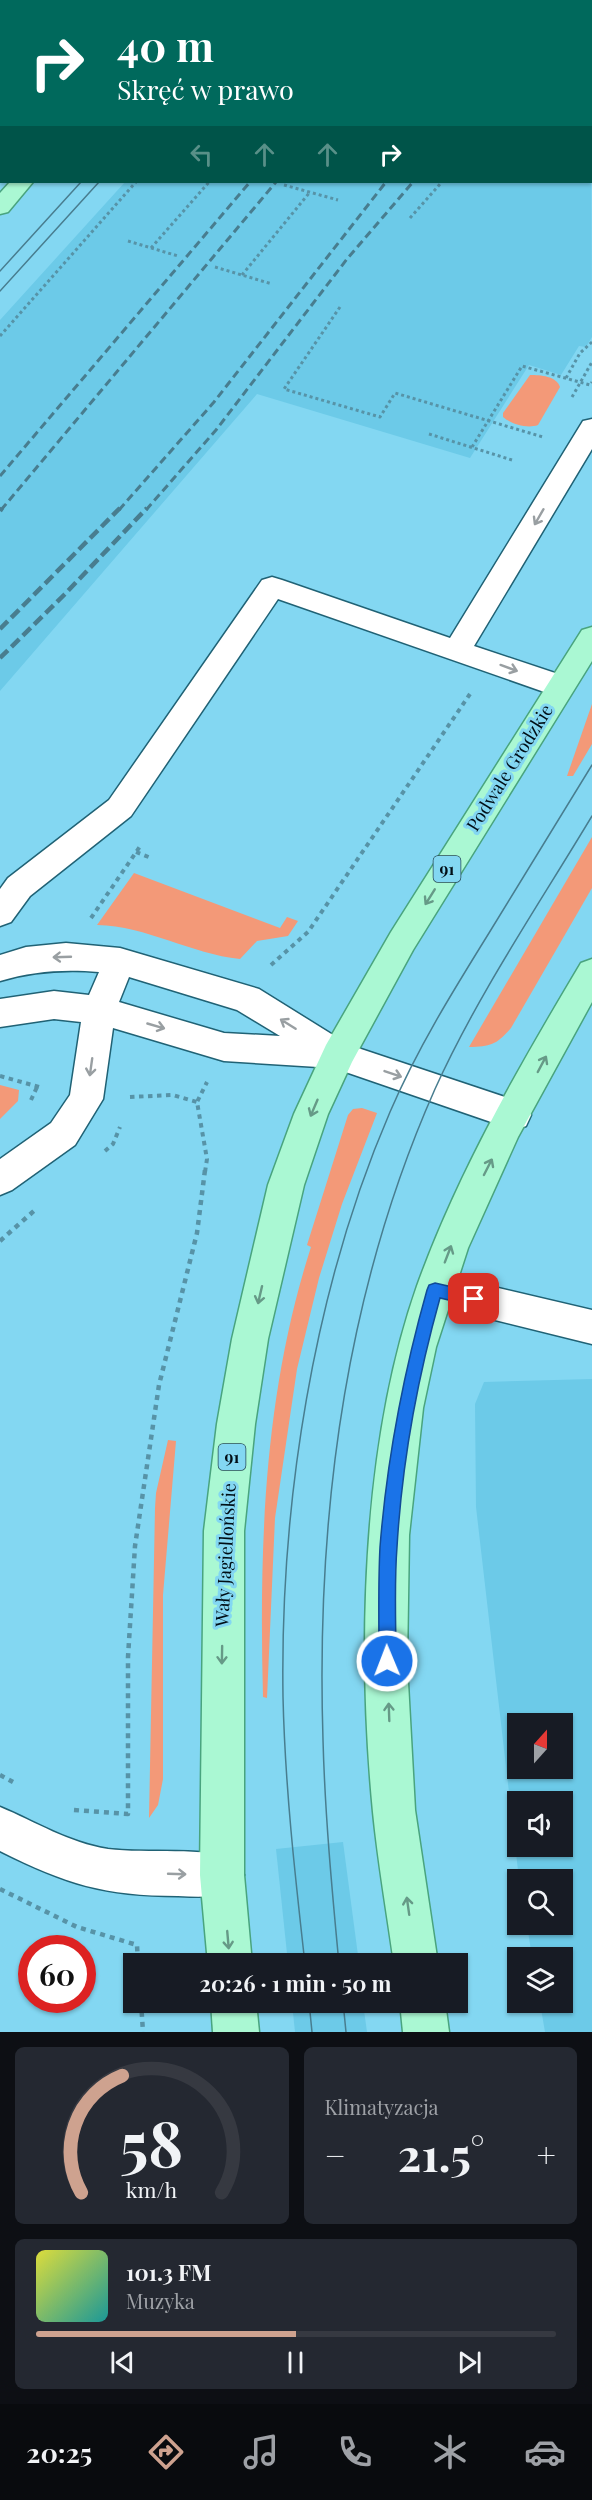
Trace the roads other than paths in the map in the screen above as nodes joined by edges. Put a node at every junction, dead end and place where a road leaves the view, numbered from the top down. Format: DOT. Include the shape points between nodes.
graph roads {
  1 [pos="21,183"];
  2 [pos="0,207"];
  3 [pos="592,427"];
  4 [pos="592,637"];
  5 [pos="458,650"];
  6 [pos="560,686"];
  7 [pos="0,913"];
  8 [pos="120,961"];
  9 [pos="0,968"];
  10 [pos="592,972"];
  11 [pos="99,1010"];
  12 [pos="0,1013"];
  13 [pos="338,1055"];
  14 [pos="514,1115"];
  15 [pos="0,1179"];
  16 [pos="435,1290"];
  17 [pos="592,1327"];
  18 [pos="0,1828"];
  19 [pos="222,1875"];
  20 [pos="229,1953"];
  21 [pos="414,1953"];
  22 [pos="234,2013"];
  23 [pos="423,2013"];
  24 [pos="236,2032"];
  25 [pos="426,2032"];
  1 -- 2 [label="main road"];
  3 -- 5 [label="street, one-way"];
  4 -- 6 [label="main road, Podwale Grodzkie / 91"];
  5 -- 6 [label="street, one-way"];
  5 -- 7 [label="street" via="272,587 120,808 18,887"];
  6 -- 13 [label="main road, Podwale Grodzkie / 91, one-way" via="402,941"];
  8 -- 9 [label="street, one-way" via="66,956 26,960"];
  8 -- 11 [label="street"];
  13 -- 8 [label="street, one-way" via="247,999"];
  14 -- 10 [label="main road, one-way"];
  11 -- 12 [label="street" via="54,1005"];
  11 -- 13 [label="street, one-way" via="224,1047"];
  11 -- 15 [label="street, one-way" via="86,1099 63,1134"];
  13 -- 14 [label="street, one-way"];
  13 -- 19 [label="main road, Wały Jagiellońskie / 91, one-way" via="311,1114 286,1185 250,1339 236,1424 224,1531"];
  16 -- 14 [label="main road, one-way" via="461,1219"];
  16 -- 17 [label="street"];
  21 -- 16 [label="main road, one-way" via="392,1790 388,1548 414,1363"];
  18 -- 19 [label="street, one-way" via="90,1867"];
  19 -- 20 [label="main road, Wały Jagiellońskie / 91, one-way"];
  22 -- 24 [label="main road"];
  23 -- 25 [label="main road"];
}
